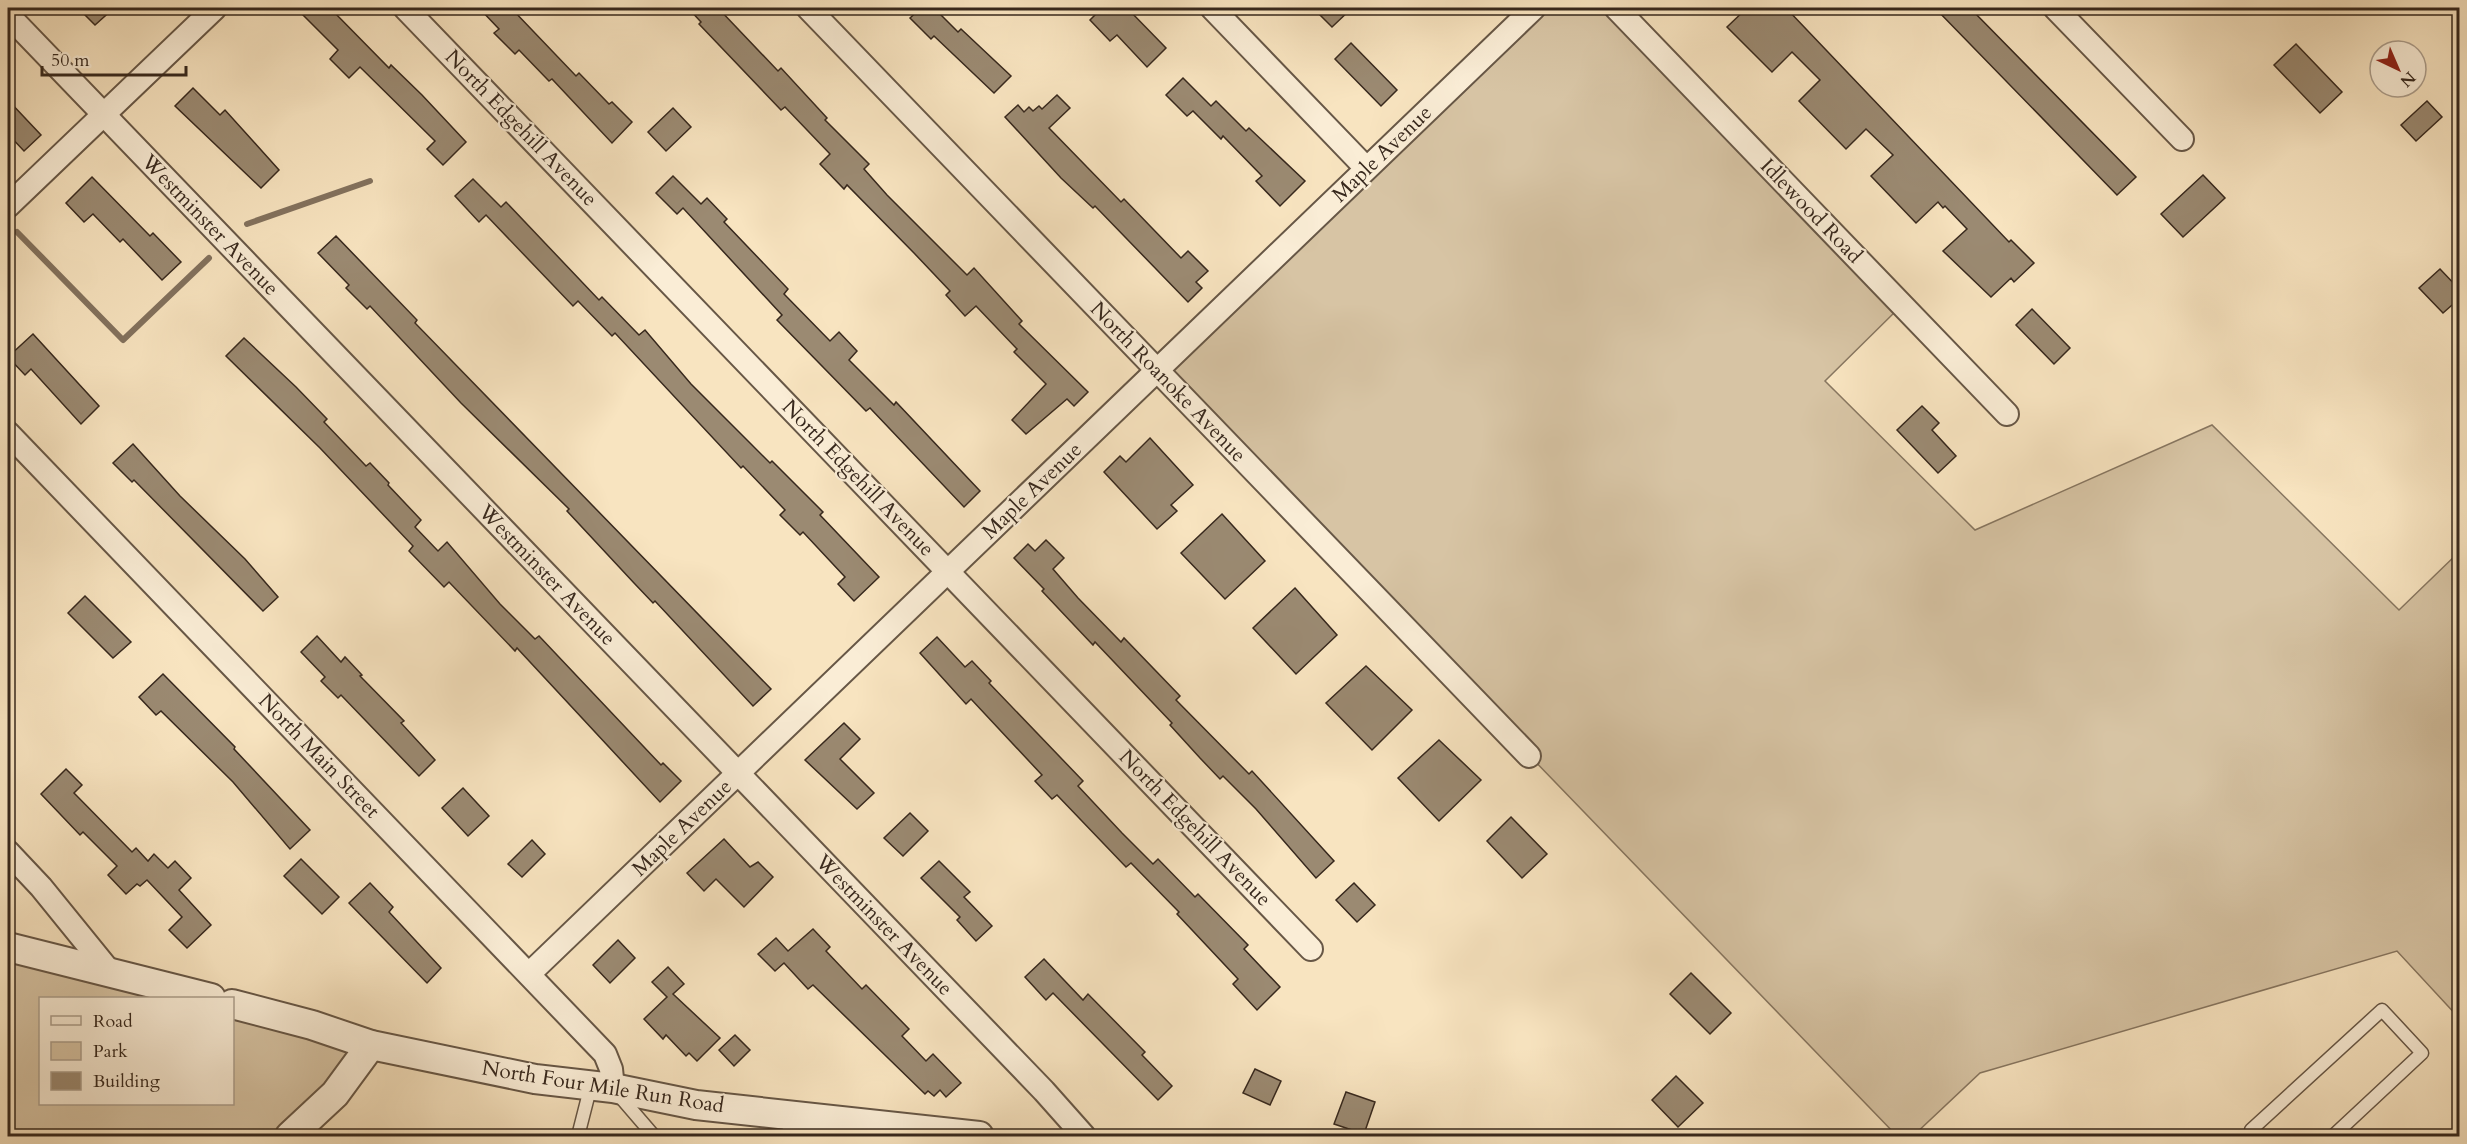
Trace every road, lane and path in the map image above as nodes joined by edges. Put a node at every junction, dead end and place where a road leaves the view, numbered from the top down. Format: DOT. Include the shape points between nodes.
graph roads {
  1 [pos="215,8"];
  2 [pos="405,8"];
  3 [pos="808,8"];
  4 [pos="1212,8"];
  5 [pos="1534,8"];
  6 [pos="1616,8"];
  7 [pos="2055,8"];
  8 [pos="8,15"];
  9 [pos="103,114"];
  10 [pos="2182,139"];
  11 [pos="1366,168"];
  12 [pos="8,206"];
  13 [pos="1157,370"];
  14 [pos="2007,414"];
  15 [pos="8,433"];
  16 [pos="948,572"];
  17 [pos="1529,756"];
  18 [pos="739,774"];
  19 [pos="8,852"];
  20 [pos="8,947"];
  21 [pos="1311,949"];
  22 [pos="110,972"];
  23 [pos="529,974"];
  24 [pos="204,997"];
  25 [pos="234,1005"];
  26 [pos="371,1045"];
  27 [pos="602,1087"];
  28 [pos="792,1126"];
  29 [pos="290,1137"];
  30 [pos="578,1137"];
  31 [pos="654,1137"];
  32 [pos="979,1137"];
  33 [pos="1084,1137"];
  34 [pos="2257,1137"];
  35 [pos="2333,1137"];
  1 -- 9 [label="street"];
  2 -- 16 [label="street, North Edgehill Avenue"];
  3 -- 13 [label="street, North Roanoke Avenue"];
  4 -- 11 [label="street"];
  5 -- 11 [label="street, Maple Avenue"];
  6 -- 14 [label="street, Idlewood Road"];
  7 -- 10 [label="street"];
  8 -- 9 [label="street, Westminster Avenue"];
  9 -- 12 [label="street"];
  9 -- 18 [label="street, Westminster Avenue"];
  11 -- 13 [label="street, Maple Avenue"];
  13 -- 16 [label="street, Maple Avenue"];
  13 -- 17 [label="street, North Roanoke Avenue"];
  15 -- 23 [label="street, North Main Street"];
  16 -- 18 [label="street, Maple Avenue"];
  16 -- 21 [label="street, North Edgehill Avenue"];
  18 -- 23 [label="street, Maple Avenue"];
  18 -- 33 [label="street, Westminster Avenue"];
  19 -- 22 [label="street"];
  20 -- 22 [label="street"];
  22 -- 24 [label="street"];
  23 -- 27 [label="street, North Main Street" via="605,1054 611,1069"];
  25 -- 26 [label="street, North Four Mile Run Road"];
  26 -- 27 [label="street, North Four Mile Run Road" via="535,1079"];
  26 -- 29 [label="street" via="335,1094"];
  27 -- 28 [label="street, North Four Mile Run Road"];
  27 -- 30 [label="lane"];
  27 -- 31 [label="lane"];
  28 -- 32 [label="street, North Four Mile Run Road"];
  34 -- 35 [label="lane" via="2251,1130 2382,1010 2422,1053"];
}
